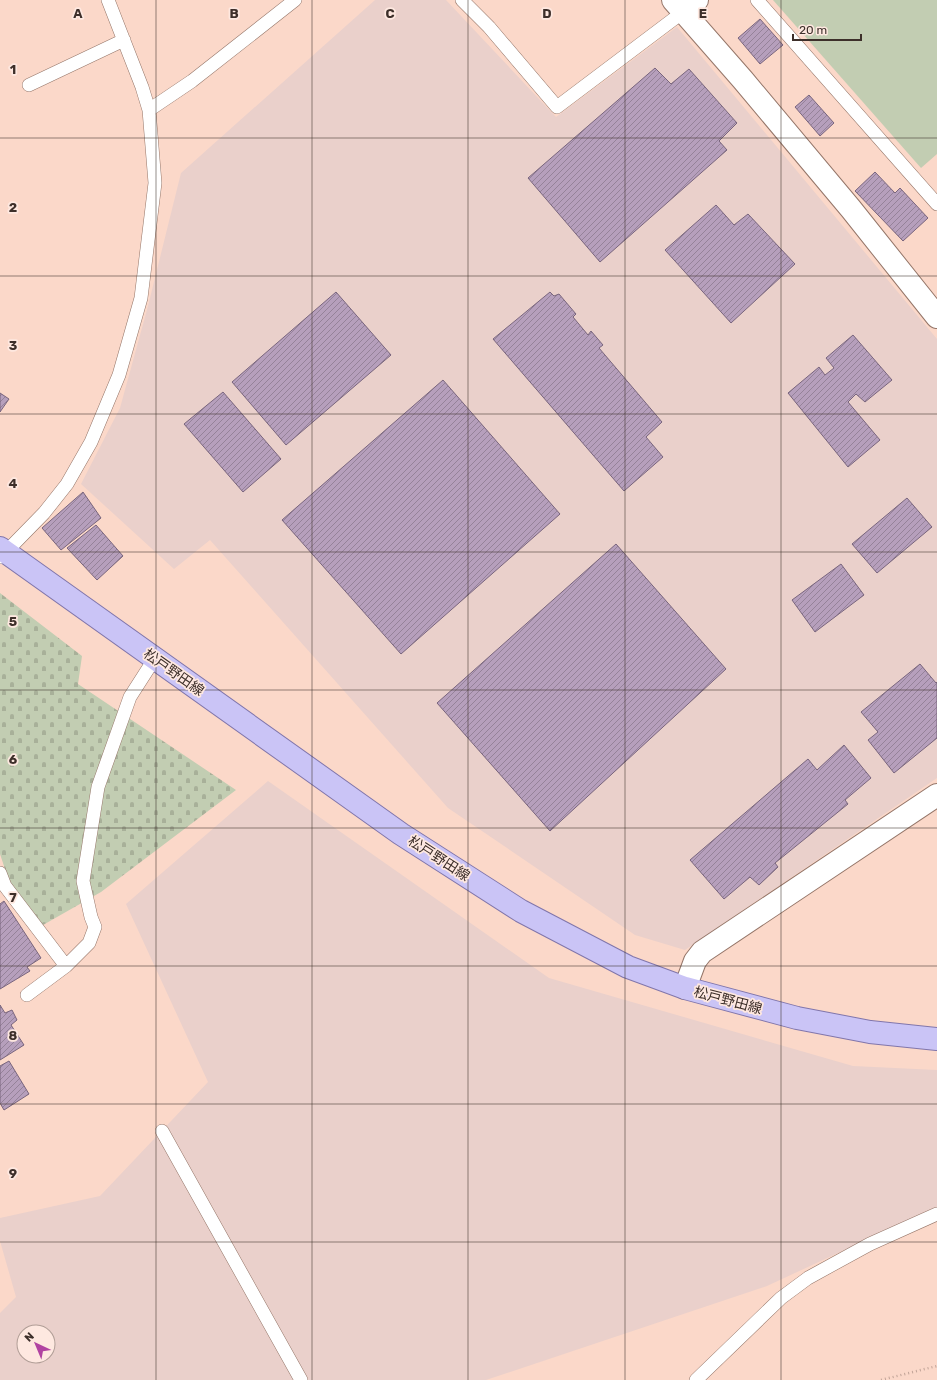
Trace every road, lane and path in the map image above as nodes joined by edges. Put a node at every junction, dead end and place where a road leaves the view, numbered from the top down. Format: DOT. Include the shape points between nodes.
graph roads {
  1 [pos="108,0"];
  2 [pos="294,0"];
  3 [pos="462,0"];
  4 [pos="756,0"];
  5 [pos="685,7"];
  6 [pos="124,40"];
  7 [pos="29,85"];
  8 [pos="150,110"];
  9 [pos="937,204"];
  10 [pos="937,317"];
  11 [pos="2,553"];
  12 [pos="155,658"];
  13 [pos="937,795"];
  14 [pos="0,873"];
  15 [pos="66,966"];
  16 [pos="685,988"];
  17 [pos="27,995"];
  18 [pos="937,1039"];
  19 [pos="162,1131"];
  20 [pos="937,1214"];
  21 [pos="937,1366"];
  22 [pos="301,1380"];
  23 [pos="696,1380"];
  24 [pos="881,1380"];
  1 -- 6 [label="lane"];
  2 -- 8 [label="lane" via="192,81"];
  3 -- 5 [label="lane" via="489,27 557,107"];
  4 -- 9 [label="lane"];
  5 -- 10 [label="street"];
  6 -- 7 [label="lane"];
  6 -- 8 [label="lane"];
  8 -- 11 [label="lane" via="154,183 147,252 141,298 119,375 91,442 67,484 44,513"];
  11 -- 12 [label="main road, 松戸野田線"];
  12 -- 15 [label="lane" via="130,698 98,787 83,881 95,927 89,943"];
  12 -- 16 [label="main road, 松戸野田線" via="402,834 521,910 628,967"];
  13 -- 16 [label="street" via="702,952 695,961"];
  14 -- 15 [label="lane" via="5,886"];
  15 -- 17 [label="lane"];
  16 -- 18 [label="main road, 松戸野田線" via="797,1018 870,1032"];
  19 -- 22 [label="lane"];
  20 -- 23 [label="lane" via="870,1244 808,1278 780,1298"];
  21 -- 24 [label="path"];
}
